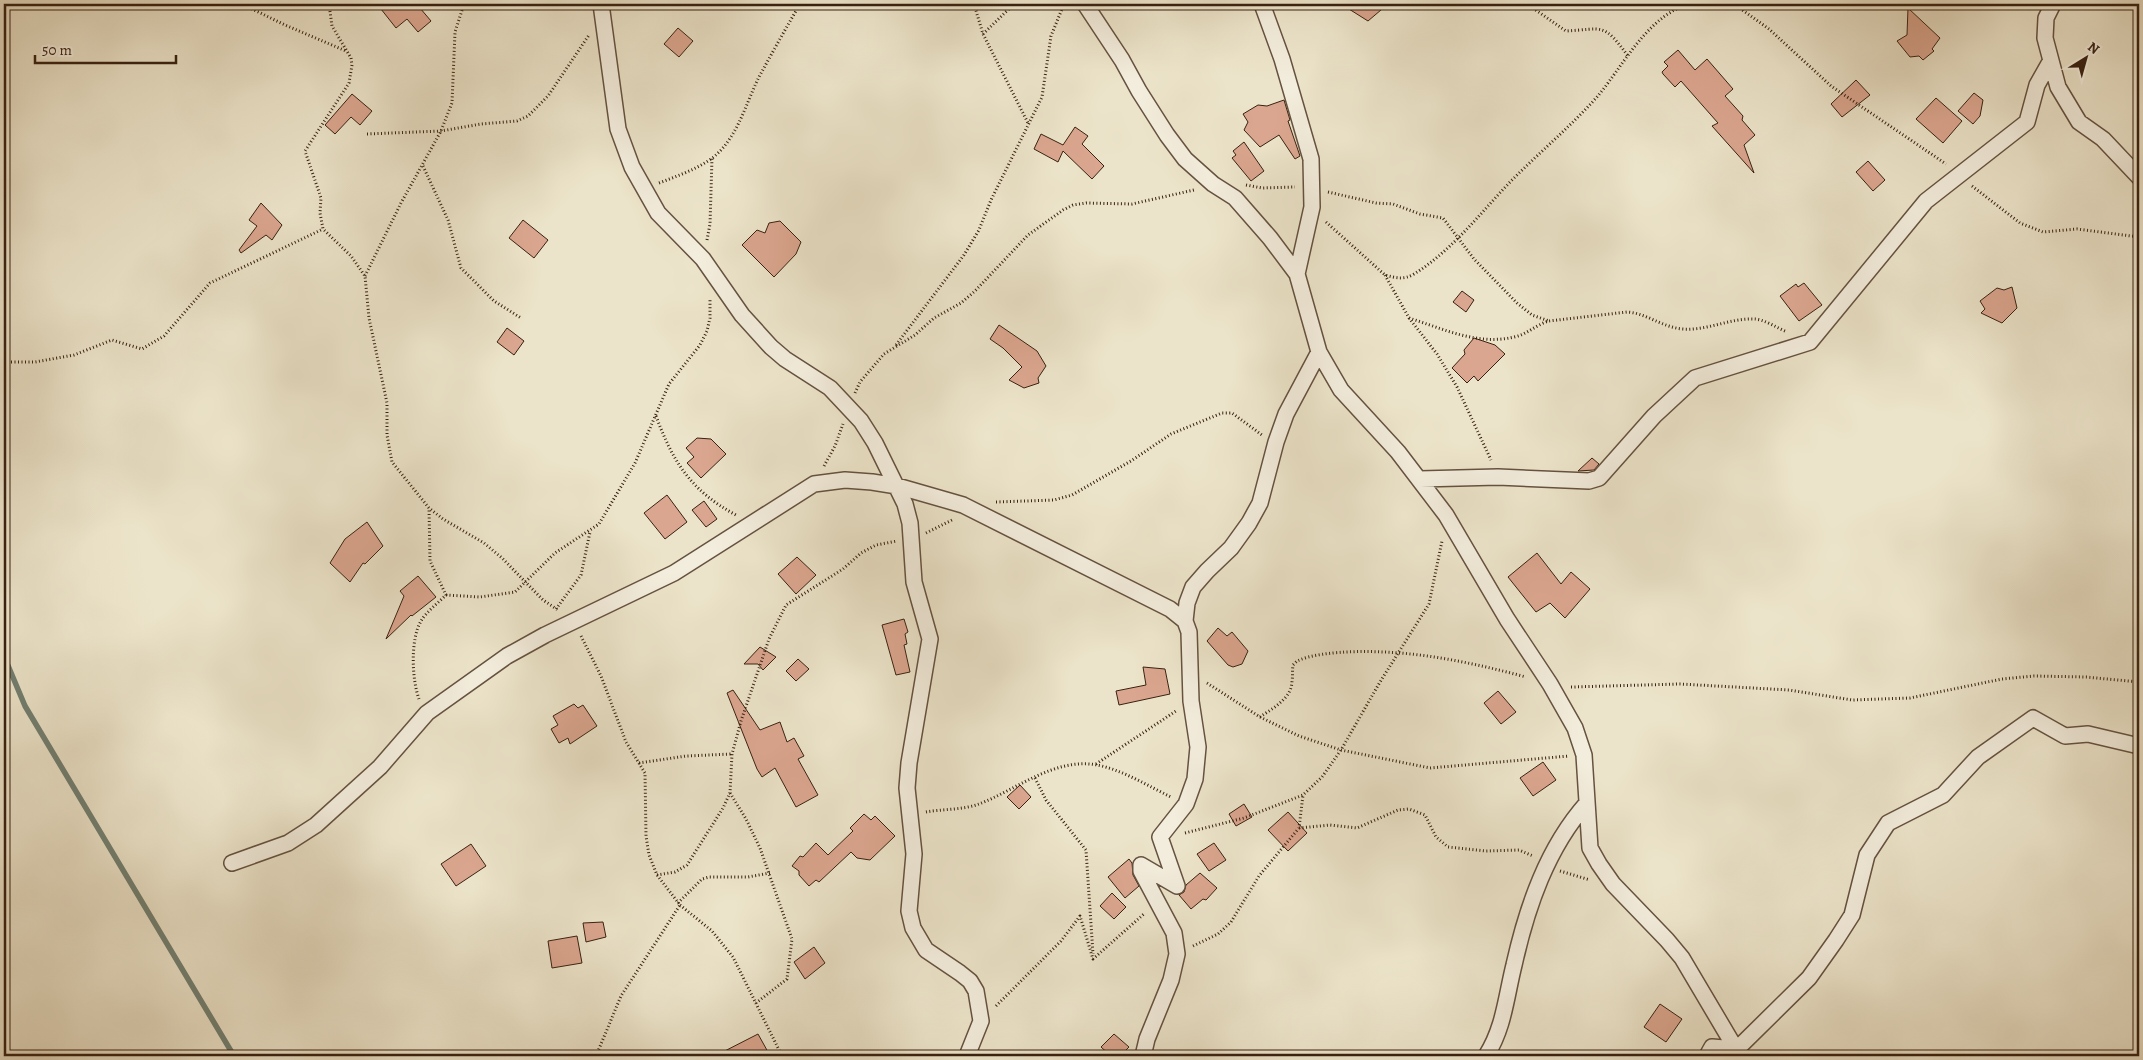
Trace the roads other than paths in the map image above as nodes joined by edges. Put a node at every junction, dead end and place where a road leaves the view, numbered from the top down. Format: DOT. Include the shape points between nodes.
graph roads {
  1 [pos="1085,4"];
  2 [pos="1262,4"];
  3 [pos="2053,4"];
  4 [pos="602,11"];
  5 [pos="2050,62"];
  6 [pos="2139,177"];
  7 [pos="1297,274"];
  8 [pos="1319,352"];
  9 [pos="1420,479"];
  10 [pos="897,486"];
  11 [pos="1185,620"];
  12 [pos="2139,746"];
  13 [pos="1587,803"];
  14 [pos="232,863"];
  15 [pos="1738,1053"];
  16 [pos="967,1056"];
  17 [pos="1143,1056"];
  18 [pos="1486,1056"];
  19 [pos="1707,1056"];
  1 -- 7 [label="street" via="1185,159 1235,198"];
  2 -- 7 [label="street" via="1309,151 1312,207"];
  3 -- 5 [label="street" via="2046,18 2045,38"];
  4 -- 10 [label="street" via="618,129 632,167 658,212 703,259 742,315 771,347 830,388 848,407 875,443"];
  5 -- 6 [label="street" via="2058,87 2079,122 2102,139"];
  5 -- 9 [label="street" via="2038,85 2027,122 1926,202 1810,342 1695,378 1654,416 1599,478 1589,481 1498,477"];
  7 -- 8 [label="street"];
  8 -- 9 [label="street" via="1340,390"];
  8 -- 11 [label="street" via="1286,414 1260,503 1231,548 1193,587"];
  9 -- 13 [label="street" via="1446,515 1575,728 1584,755"];
  10 -- 11 [label="street" via="969,508 1170,609"];
  10 -- 14 [label="street" via="845,480 814,484 674,573 507,656 427,712 380,767 316,825 288,843"];
  10 -- 16 [label="street" via="905,504 914,582 930,639 907,788 914,854 909,911 913,928 926,950 970,981 976,991 981,1021"];
  11 -- 17 [label="street" via="1189,632 1197,761 1186,804 1160,838 1177,886 1141,865 1141,872 1174,933 1177,954 1171,980"];
  12 -- 15 [label="street" via="2088,734 2065,736 2034,718 1978,757 1943,795 1888,823 1867,855 1852,915 1836,940 1809,978"];
  13 -- 15 [label="street" via="1590,848 1613,884 1682,958"];
  13 -- 18 [label="street" via="1565,831 1546,864 1514,963 1502,1024 1497,1040"];
  15 -- 19 [label="street" via="1712,1047"];
}
